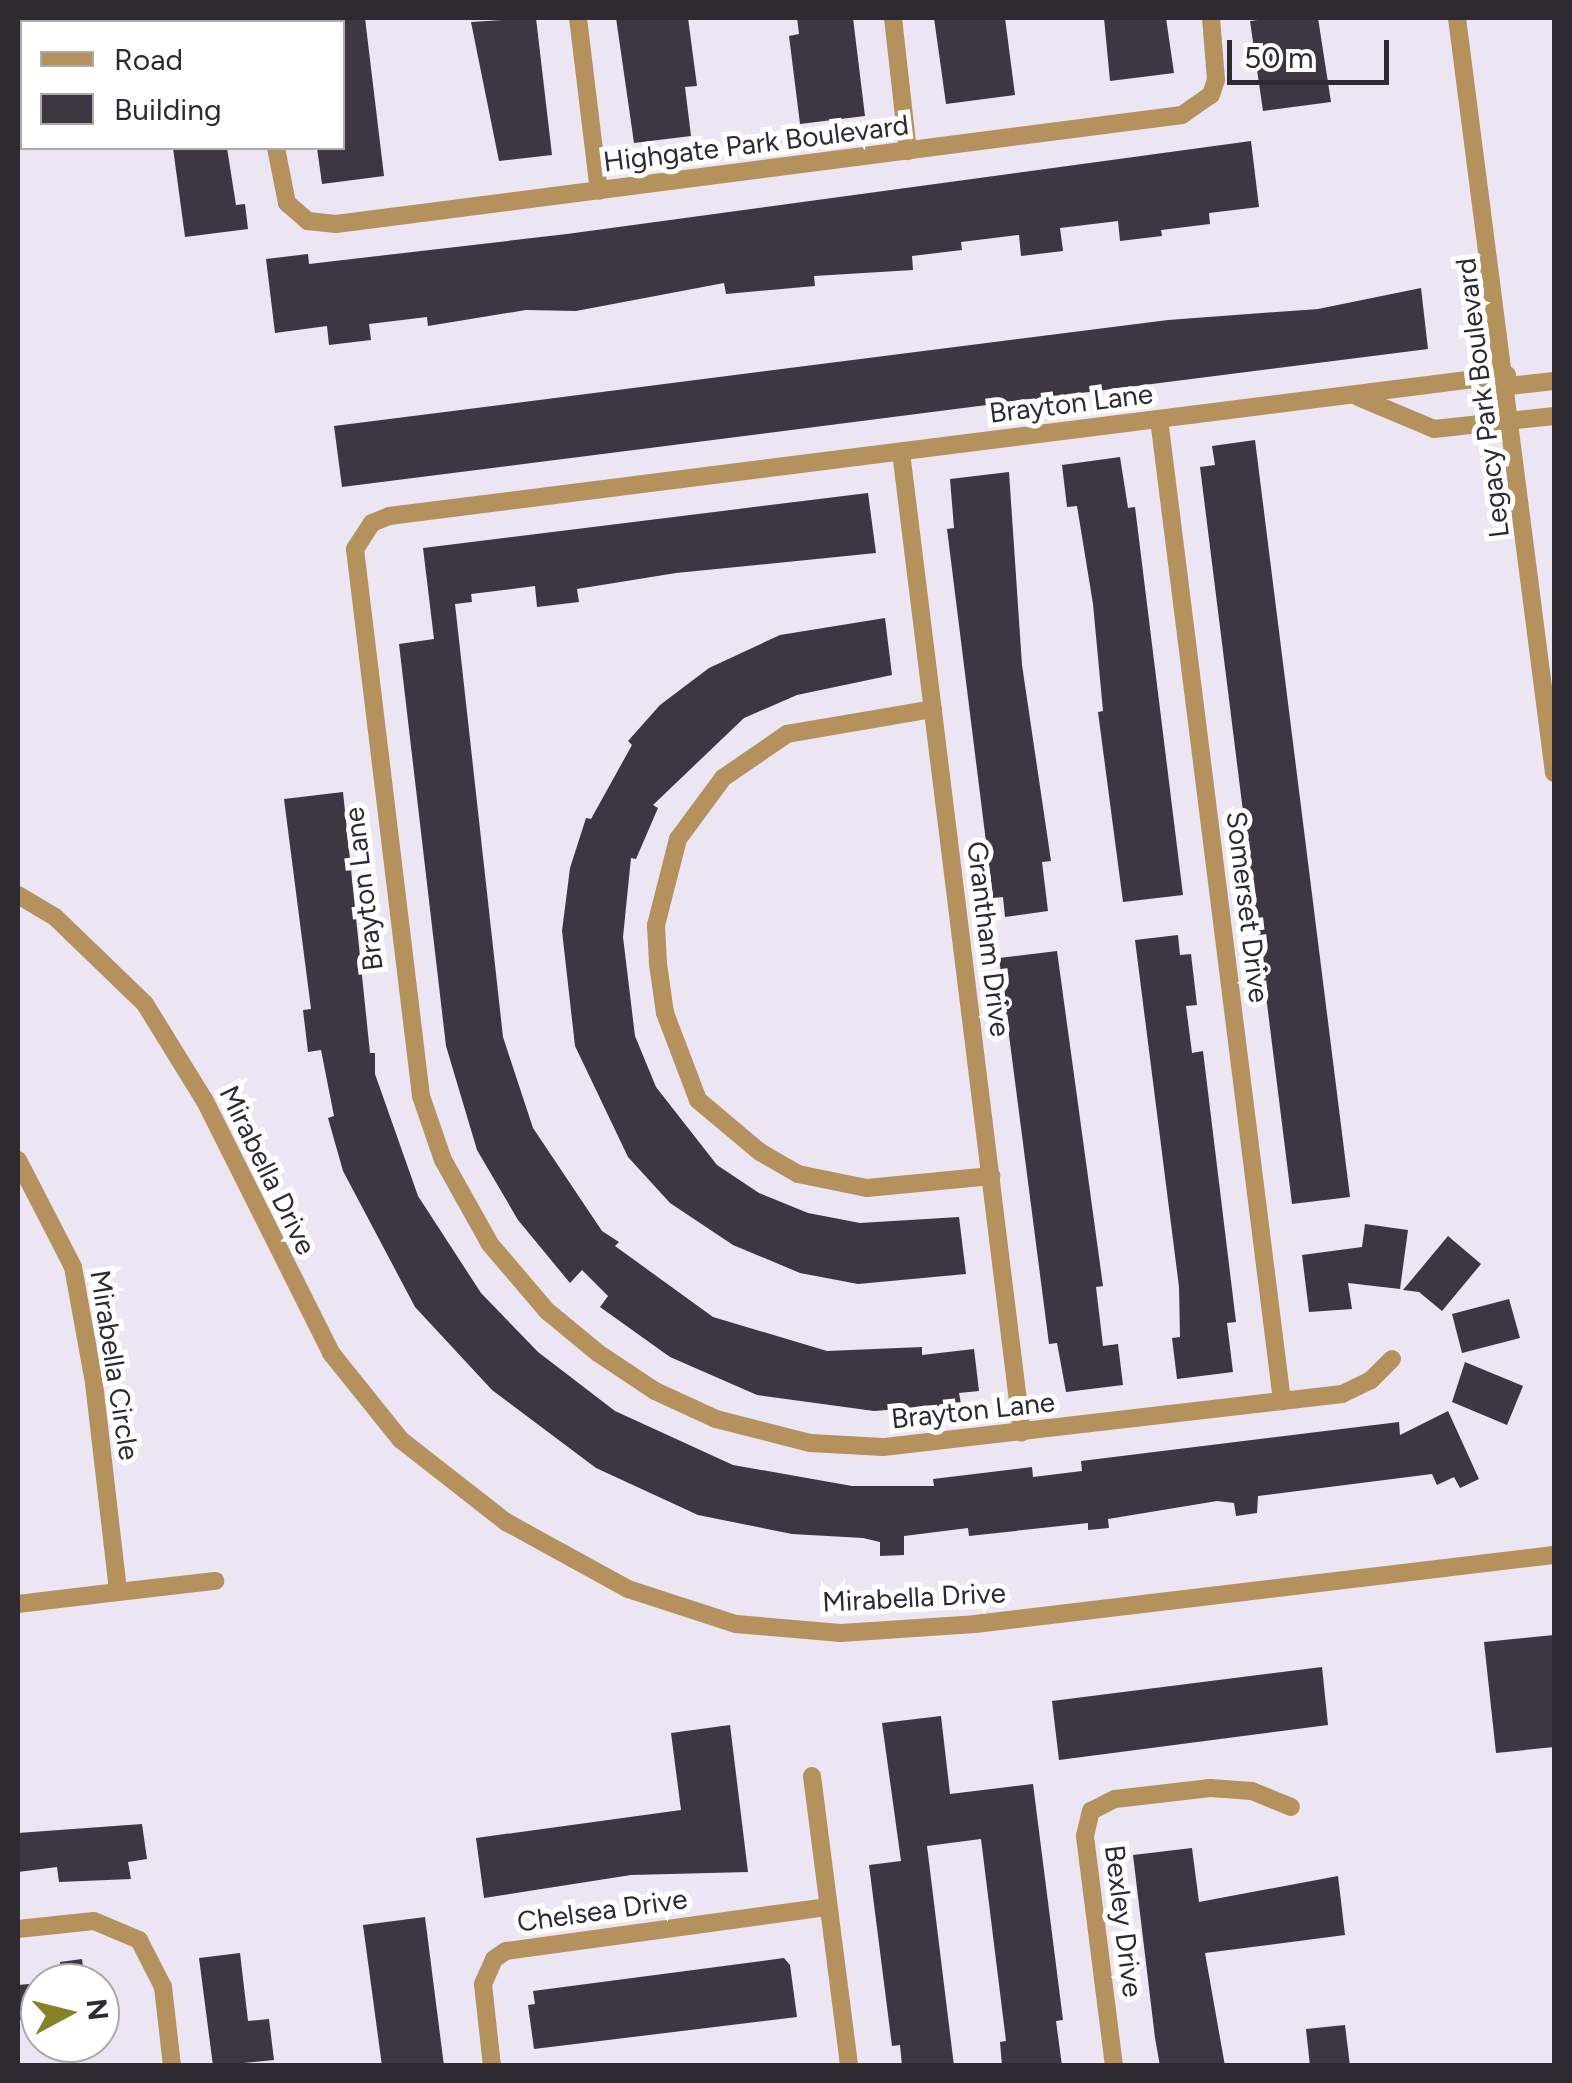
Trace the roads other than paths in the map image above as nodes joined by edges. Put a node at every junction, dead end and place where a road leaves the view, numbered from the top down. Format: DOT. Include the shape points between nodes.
graph roads {
  1 [pos="578,18"];
  2 [pos="892,18"];
  3 [pos="1210,18"];
  4 [pos="1457,18"];
  5 [pos="276,150"];
  6 [pos="908,150"];
  7 [pos="600,191"];
  8 [pos="1508,381"];
  9 [pos="1554,381"];
  10 [pos="1352,394"];
  11 [pos="1554,416"];
  12 [pos="1159,419"];
  13 [pos="1512,421"];
  14 [pos="900,452"];
  15 [pos="933,709"];
  16 [pos="1554,774"];
  17 [pos="18,895"];
  18 [pos="18,1160"];
  19 [pos="990,1176"];
  20 [pos="1392,1359"];
  21 [pos="1282,1400"];
  22 [pos="1022,1433"];
  23 [pos="1554,1555"];
  24 [pos="215,1581"];
  25 [pos="118,1592"];
  26 [pos="18,1604"];
  27 [pos="812,1776"];
  28 [pos="1291,1808"];
  29 [pos="828,1906"];
  30 [pos="18,1928"];
  31 [pos="172,2066"];
  32 [pos="492,2066"];
  33 [pos="848,2066"];
  34 [pos="1114,2066"];
  1 -- 7 [label="street"];
  2 -- 6 [label="street"];
  3 -- 6 [label="street, Highgate Park Boulevard" via="1216,80 1210,95 1182,115"];
  4 -- 8 [label="street, Legacy Park Boulevard"];
  5 -- 7 [label="street, Highgate Park Boulevard" via="287,202 322,225"];
  6 -- 7 [label="street, Highgate Park Boulevard"];
  8 -- 9 [label="street, Brayton Lane"];
  8 -- 10 [label="street, Brayton Lane"];
  8 -- 13 [label="street, Legacy Park Boulevard"];
  10 -- 12 [label="street, Brayton Lane"];
  10 -- 13 [label="street" via="1434,429"];
  11 -- 13 [label="street"];
  12 -- 14 [label="street, Brayton Lane"];
  12 -- 21 [label="street, Somerset Drive"];
  13 -- 16 [label="street, Legacy Park Boulevard"];
  14 -- 15 [label="street, Grantham Drive"];
  14 -- 22 [label="street, Brayton Lane" via="389,516 361,535 353,565 406,1016 426,1112 473,1218 547,1310 625,1373 716,1418 810,1443 920,1446"];
  15 -- 19 [label="street, Grantham Drive"];
  15 -- 19 [label="street" via="788,734 723,778 673,854 656,925 658,964 665,1013 698,1100 760,1152 798,1174 868,1188"];
  17 -- 23 [label="street, Mirabella Drive" via="55,917 145,1004 205,1101 331,1353 402,1440 506,1522 628,1589 736,1624 841,1633 974,1624"];
  18 -- 25 [label="street, Mirabella Circle" via="73,1267"];
  19 -- 22 [label="street, Grantham Drive"];
  20 -- 21 [label="street, Brayton Lane" via="1358,1388"];
  21 -- 22 [label="street, Brayton Lane"];
  24 -- 25 [label="street"];
  25 -- 26 [label="street"];
  27 -- 29 [label="street"];
  28 -- 34 [label="street, Bexley Drive" via="1252,1792 1210,1788 1114,1799 1091,1811 1086,1836"];
  29 -- 32 [label="street, Chelsea Drive" via="506,1952 494,1959 483,1984"];
  29 -- 33 [label="street"];
  30 -- 31 [label="street" via="94,1921 139,1940 163,1987"];
}
